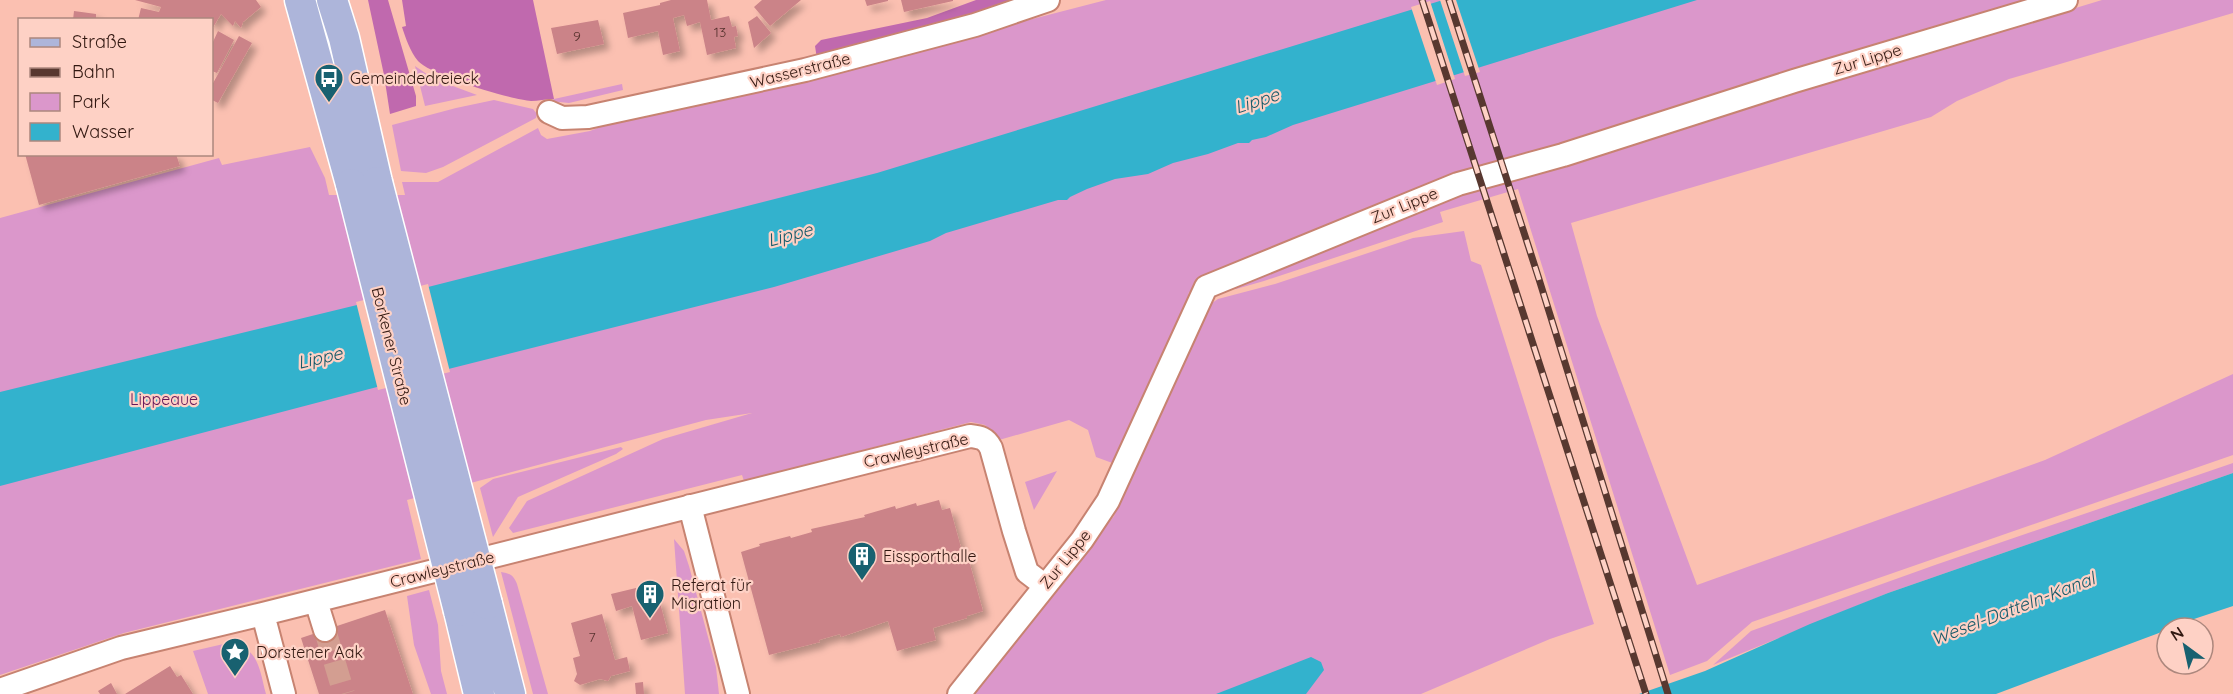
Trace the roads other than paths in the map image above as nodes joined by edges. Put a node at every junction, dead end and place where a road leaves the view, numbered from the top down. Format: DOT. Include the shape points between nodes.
graph roads {
  1 [pos="300,0"];
  2 [pos="332,0"];
  3 [pos="1048,0"];
  4 [pos="2066,0"];
  5 [pos="549,112"];
  6 [pos="364,183"];
  7 [pos="690,506"];
  8 [pos="1044,585"];
  9 [pos="316,600"];
  10 [pos="473,607"];
  11 [pos="263,615"];
  12 [pos="325,630"];
  13 [pos="0,690"];
  14 [pos="284,694"];
  15 [pos="479,694"];
  16 [pos="510,694"];
  17 [pos="738,694"];
  18 [pos="959,694"];
  1 -- 6 [label="main road, Borkener Straße"];
  2 -- 6 [label="main road, Borkener Straße" via="344,38"];
  3 -- 5 [label="street, Wasserstraße" via="975,25 805,70 588,117 562,118"];
  4 -- 8 [label="street, Zur Lippe" via="1458,184 1206,287 1108,501"];
  6 -- 10 [label="main road, Borkener Straße, bridge"];
  7 -- 8 [label="street, Crawleystraße" via="958,437 982,437 991,448 1027,572"];
  7 -- 9 [label="street, Crawleystraße"];
  7 -- 17 [label="street"];
  8 -- 18 [label="street, Zur Lippe"];
  9 -- 11 [label="street, Crawleystraße"];
  9 -- 12 [label="street"];
  10 -- 15 [label="main road, Borkener Straße"];
  10 -- 16 [label="main road, Borkener Straße"];
  11 -- 13 [label="street, Crawleystraße" via="121,648"];
  11 -- 14 [label="street"];
}
